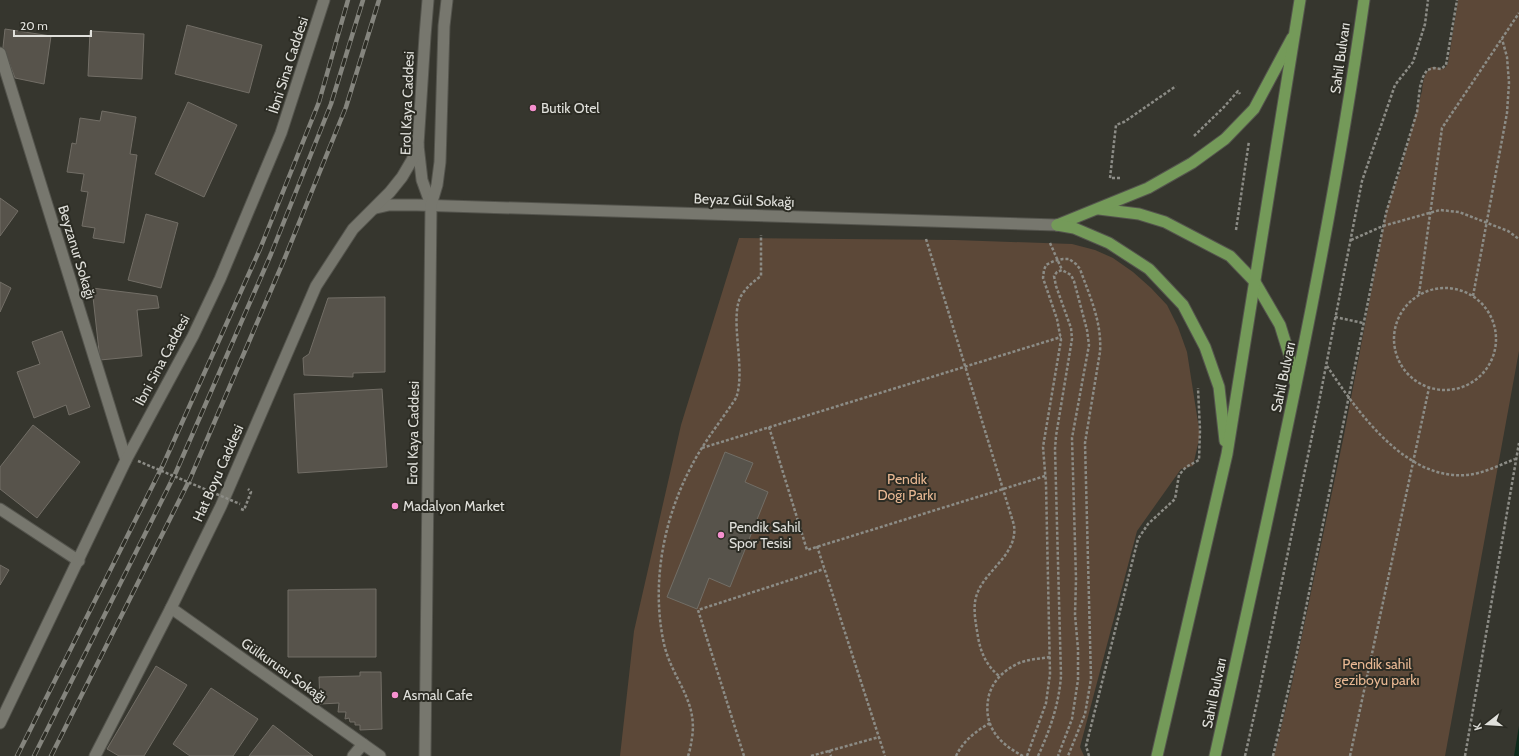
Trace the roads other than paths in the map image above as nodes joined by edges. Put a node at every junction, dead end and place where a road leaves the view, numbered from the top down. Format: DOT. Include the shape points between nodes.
graph roads {
  1 [pos="324,0"];
  2 [pos="428,0"];
  3 [pos="447,0"];
  4 [pos="1300,0"];
  5 [pos="1364,0"];
  6 [pos="1296,30"];
  7 [pos="0,53"];
  8 [pos="418,145"];
  9 [pos="431,205"];
  10 [pos="376,208"];
  11 [pos="1096,209"];
  12 [pos="1057,224"];
  13 [pos="1255,282"];
  14 [pos="1296,388"];
  15 [pos="1227,454"];
  16 [pos="126,460"];
  17 [pos="0,509"];
  18 [pos="79,560"];
  19 [pos="171,608"];
  20 [pos="0,723"];
  21 [pos="363,744"];
  22 [pos="95,756"];
  23 [pos="353,756"];
  24 [pos="380,756"];
  25 [pos="424,756"];
  26 [pos="1157,756"];
  27 [pos="1215,756"];
  1 -- 16 [label="street, İbni Sina Caddesi" via="281,133 243,226 193,336"];
  2 -- 8 [label="street, Erol Kaya Caddesi"];
  3 -- 9 [label="street, Erol Kaya Caddesi" via="440,162"];
  4 -- 6 [label="highway"];
  5 -- 14 [label="highway, Sahil Bulvarı" via="1333,199"];
  6 -- 11 [label="highway" via="1254,109 1225,139 1192,163 1148,188"];
  6 -- 13 [label="highway"];
  7 -- 16 [label="street, Beyzanur Sokağı"];
  8 -- 9 [label="street, Erol Kaya Caddesi" via="422,180"];
  8 -- 10 [label="street, Hat Boyu Caddesi" via="402,177"];
  9 -- 10 [label="street, Beyaz Gül Sokağı" via="400,204"];
  9 -- 12 [label="street, Beyaz Gül Sokağı"];
  9 -- 25 [label="street, Erol Kaya Caddesi"];
  10 -- 19 [label="street, Hat Boyu Caddesi" via="353,230 316,286 220,506"];
  11 -- 12 [label="highway"];
  11 -- 13 [label="highway" via="1139,214 1165,222 1230,256"];
  12 -- 15 [label="highway" via="1074,228 1109,243 1149,269 1183,305 1205,347 1219,387"];
  13 -- 14 [label="highway" via="1280,325"];
  13 -- 15 [label="highway"];
  14 -- 27 [label="highway, Sahil Bulvarı"];
  15 -- 26 [label="highway"];
  16 -- 18 [label="street, İbni Sina Caddesi"];
  17 -- 18 [label="street"];
  18 -- 20 [label="street, İbni Sina Caddesi"];
  19 -- 21 [label="street, Gülkurusu Sokağı"];
  19 -- 22 [label="street, Hat Boyu Caddesi"];
  21 -- 23 [label="street"];
  21 -- 24 [label="street, Gülkurusu Sokağı"];
}
